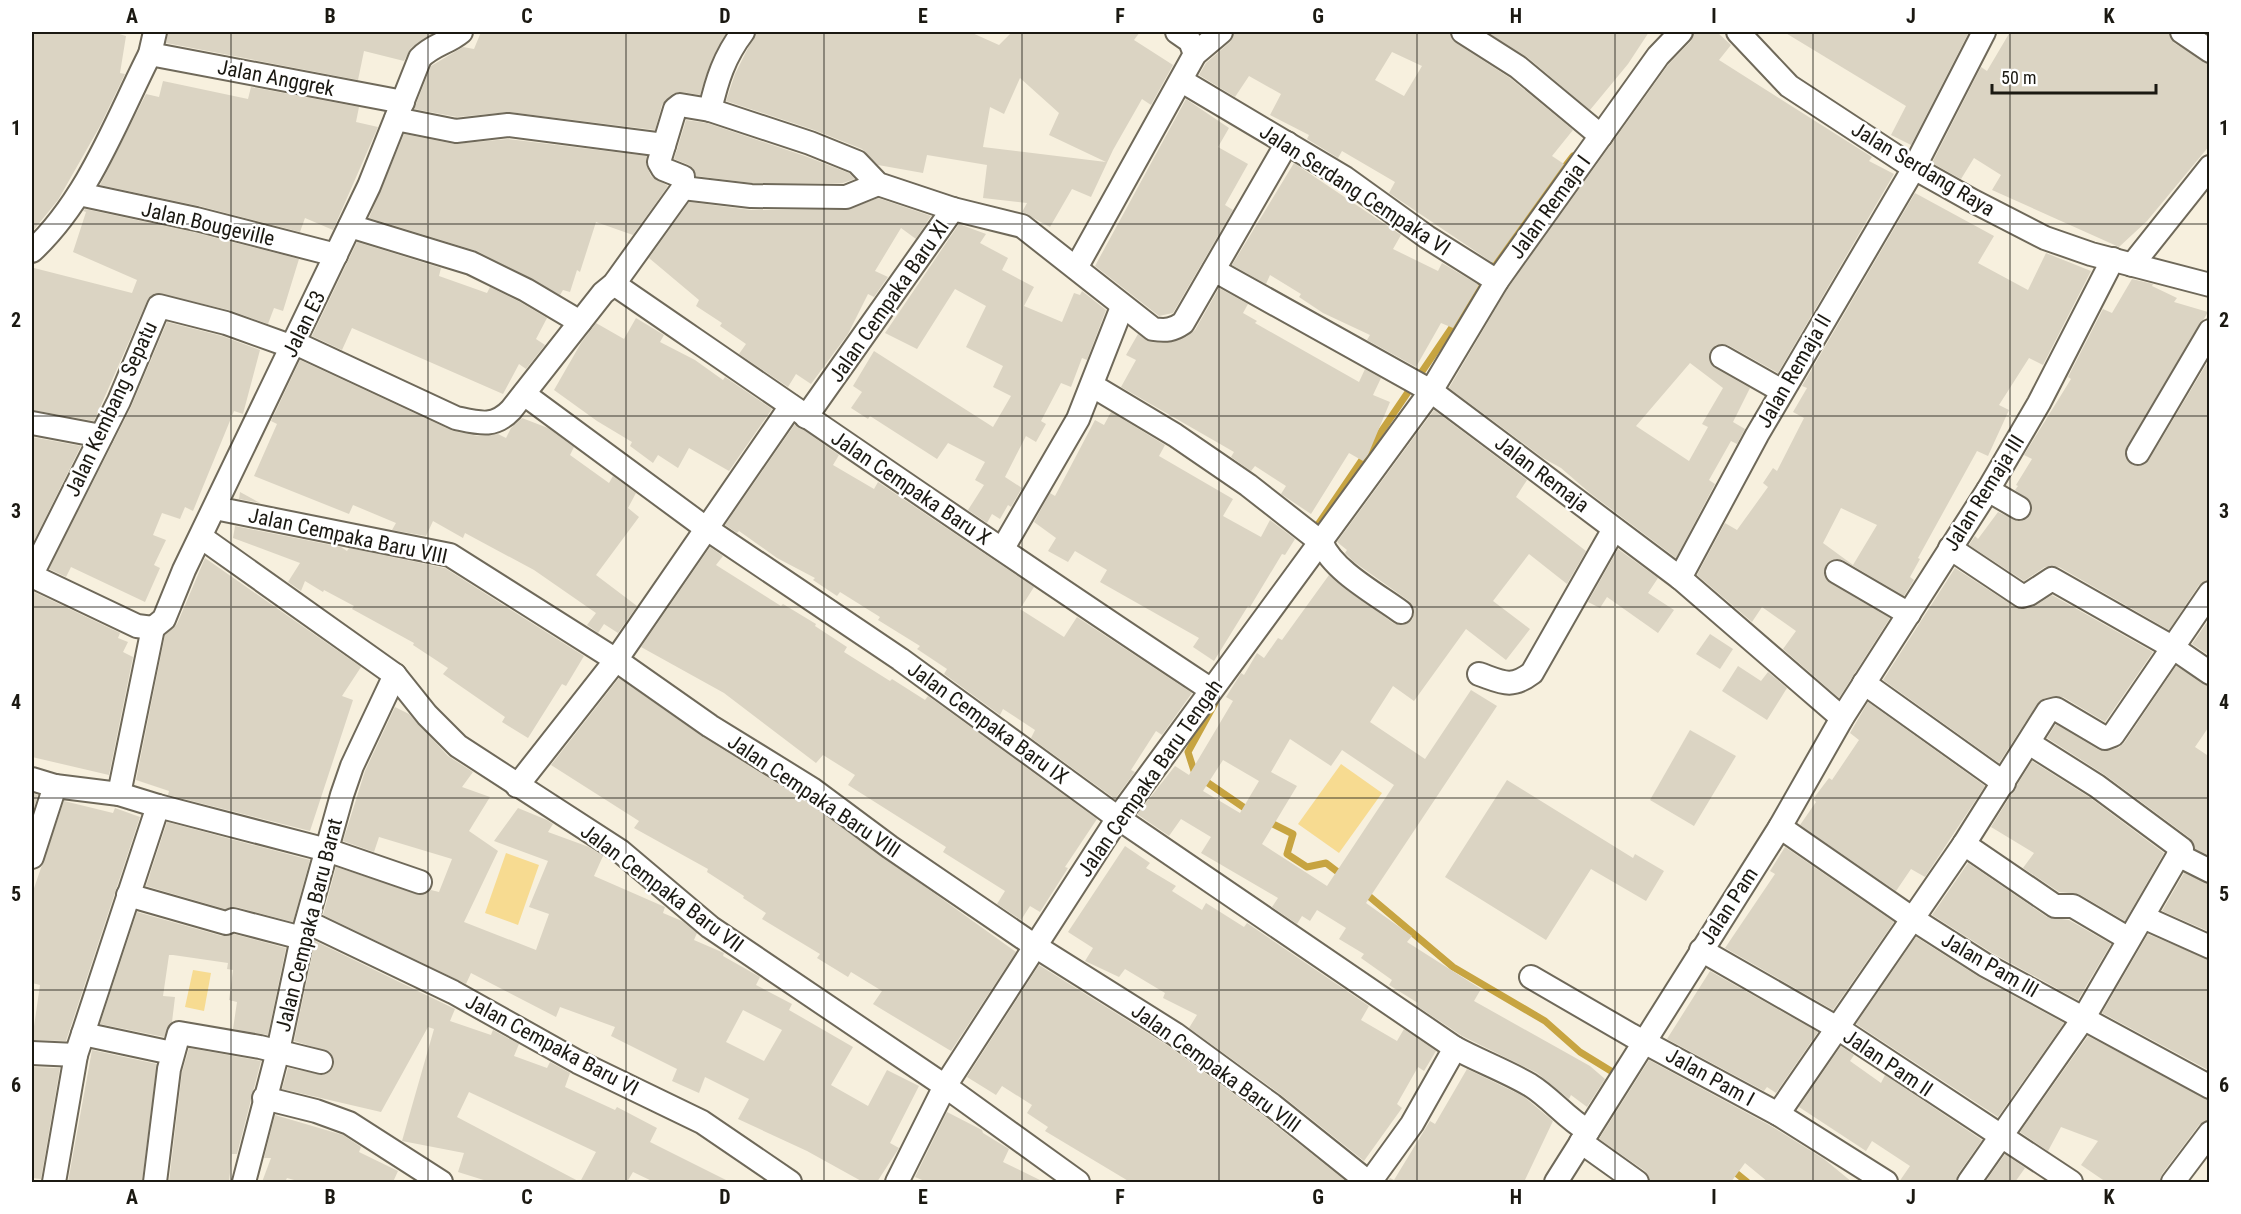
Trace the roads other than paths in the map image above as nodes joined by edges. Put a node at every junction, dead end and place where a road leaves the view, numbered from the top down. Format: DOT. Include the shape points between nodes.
graph roads {
  1 [pos="155,32"];
  2 [pos="461,32"];
  3 [pos="743,32"];
  4 [pos="1177,32"];
  5 [pos="1221,32"];
  6 [pos="1462,32"];
  7 [pos="1681,32"];
  8 [pos="1738,32"];
  9 [pos="1984,32"];
  10 [pos="2182,32"];
  11 [pos="2210,51"];
  12 [pos="150,54"];
  13 [pos="1195,54"];
  14 [pos="1182,81"];
  15 [pos="710,110"];
  16 [pos="400,111"];
  17 [pos="1593,130"];
  18 [pos="1287,143"];
  19 [pos="664,145"];
  20 [pos="2210,167"];
  21 [pos="1914,168"];
  22 [pos="878,184"];
  23 [pos="683,188"];
  24 [pos="79,194"];
  25 [pos="953,209"];
  26 [pos="350,226"];
  27 [pos="32,250"];
  28 [pos="336,255"];
  29 [pos="2123,262"];
  30 [pos="1076,268"];
  31 [pos="1214,270"];
  32 [pos="1490,277"];
  33 [pos="614,284"];
  34 [pos="2210,285"];
  35 [pos="1122,307"];
  36 [pos="580,322"];
  37 [pos="2210,331"];
  38 [pos="294,345"];
  39 [pos="1722,357"];
  40 [pos="1418,383"];
  41 [pos="1093,386"];
  42 [pos="1782,391"];
  43 [pos="524,394"];
  44 [pos="799,412"];
  45 [pos="32,423"];
  46 [pos="101,436"];
  47 [pos="2138,453"];
  48 [pos="1989,490"];
  49 [pos="215,508"];
  50 [pos="2019,508"];
  51 [pos="707,529"];
  52 [pos="1614,529"];
  53 [pos="1313,536"];
  54 [pos="201,537"];
  55 [pos="1003,548"];
  56 [pos="1950,548"];
  57 [pos="1837,572"];
  58 [pos="32,575"];
  59 [pos="1680,578"];
  60 [pos="2210,593"];
  61 [pos="1401,612"];
  62 [pos="1909,614"];
  63 [pos="153,628"];
  64 [pos="2172,647"];
  65 [pos="616,660"];
  66 [pos="2210,673"];
  67 [pos="1479,674"];
  68 [pos="394,675"];
  69 [pos="1864,683"];
  70 [pos="1214,684"];
  71 [pos="1842,718"];
  72 [pos="2029,743"];
  73 [pos="32,779"];
  74 [pos="2004,783"];
  75 [pos="55,786"];
  76 [pos="518,786"];
  77 [pos="119,794"];
  78 [pos="158,806"];
  79 [pos="1118,818"];
  80 [pos="1780,827"];
  81 [pos="1964,844"];
  82 [pos="327,850"];
  83 [pos="2178,855"];
  84 [pos="32,860"];
  85 [pos="2210,871"];
  86 [pos="420,882"];
  87 [pos="128,895"];
  88 [pos="2144,917"];
  89 [pos="1912,919"];
  90 [pos="304,930"];
  91 [pos="2129,939"];
  92 [pos="1035,946"];
  93 [pos="2210,947"];
  94 [pos="1701,950"];
  95 [pos="1531,977"];
  96 [pos="2083,1019"];
  97 [pos="1839,1029"];
  98 [pos="1645,1041"];
  99 [pos="176,1043"];
  100 [pos="80,1045"];
  101 [pos="1455,1048"];
  102 [pos="278,1051"];
  103 [pos="32,1053"];
  104 [pos="321,1062"];
  105 [pos="945,1086"];
  106 [pos="2210,1087"];
  107 [pos="264,1098"];
  108 [pos="1778,1114"];
  109 [pos="2210,1133"];
  110 [pos="1585,1136"];
  111 [pos="1998,1137"];
  112 [pos="54,1182"];
  113 [pos="155,1182"];
  114 [pos="244,1182"];
  115 [pos="441,1182"];
  116 [pos="790,1182"];
  117 [pos="897,1182"];
  118 [pos="1078,1182"];
  119 [pos="1369,1182"];
  120 [pos="1556,1182"];
  121 [pos="1637,1182"];
  122 [pos="1886,1182"];
  123 [pos="1969,1182"];
  124 [pos="2071,1182"];
  125 [pos="2173,1182"];
  1 -- 12 [label="street"];
  2 -- 16 [label="street, Jalan E3" via="429,48 420,58"];
  3 -- 15 [label="street" via="721,67"];
  4 -- 13 [label="street" via="1190,41"];
  5 -- 13 [label="street"];
  6 -- 17 [label="street" via="1518,66"];
  7 -- 17 [label="street, Jalan Remaja I"];
  8 -- 21 [label="street, Jalan Serdang Raya" via="1789,86"];
  9 -- 21 [label="street, Jalan Remaja II"];
  10 -- 11 [label="street"];
  12 -- 16 [label="street, Jalan Anggrek"];
  12 -- 24 [label="street"];
  13 -- 14 [label="street"];
  14 -- 18 [label="street, Jalan Serdang Cempaka VI"];
  14 -- 30 [label="street"];
  15 -- 19 [label="street" via="677,106"];
  15 -- 22 [label="street" via="857,162"];
  16 -- 19 [label="street, Jalan Anggrek" via="456,131 508,125"];
  16 -- 26 [label="street, Jalan E3"];
  17 -- 32 [label="street, Jalan Remaja I"];
  18 -- 31 [label="street, Jalan Cempaka Baru XI"];
  18 -- 32 [label="street, Jalan Serdang Cempaka VI"];
  19 -- 23 [label="street" via="661,166 683,177"];
  20 -- 29 [label="street, Jalan Remaja III"];
  21 -- 29 [label="street, Jalan Serdang Raya" via="2045,238"];
  21 -- 42 [label="street, Jalan Remaja II"];
  22 -- 23 [label="street" via="846,197 815,198"];
  22 -- 25 [label="street"];
  23 -- 33 [label="street"];
  24 -- 27 [label="street"];
  24 -- 28 [label="street, Jalan Bougeville"];
  25 -- 30 [label="street, Jalan Cempaka Baru XI" via="1022,226"];
  25 -- 44 [label="street, Jalan Cempaka Baru XI"];
  26 -- 28 [label="street, Jalan E3"];
  26 -- 36 [label="street" via="471,263"];
  28 -- 38 [label="street, Jalan E3"];
  29 -- 34 [label="street, Jalan Serdang Raya"];
  29 -- 48 [label="street, Jalan Remaja III"];
  30 -- 35 [label="street, Jalan Cempaka Baru XI"];
  31 -- 35 [label="street, Jalan Cempaka Baru XI" via="1184,324 1174,329 1154,328"];
  31 -- 40 [label="street, Jalan Remaja"];
  32 -- 40 [label="street, Jalan Remaja I"];
  33 -- 36 [label="street"];
  33 -- 44 [label="street, Jalan Cempaka Baru X"];
  35 -- 41 [label="street"];
  36 -- 43 [label="street"];
  37 -- 47 [label="street"];
  38 -- 43 [label="street" via="456,418 482,424 504,418"];
  38 -- 46 [label="street, Jalan Kembang Sepatu" via="159,306"];
  38 -- 49 [label="street, Jalan E3"];
  39 -- 42 [label="street"];
  40 -- 52 [label="street, Jalan Remaja"];
  40 -- 53 [label="street, Jalan Cempaka Baru Tengah"];
  41 -- 53 [label="street" via="1248,485"];
  41 -- 55 [label="street"];
  42 -- 59 [label="street, Jalan Remaja II"];
  43 -- 51 [label="street, Jalan Cempaka Baru IX"];
  44 -- 51 [label="street, Jalan Cempaka Baru XI"];
  44 -- 55 [label="street, Jalan Cempaka Baru X"];
  45 -- 46 [label="street"];
  46 -- 58 [label="street, Jalan Kembang Sepatu"];
  48 -- 50 [label="street"];
  48 -- 56 [label="street, Jalan Remaja III"];
  49 -- 54 [label="street, Jalan E3"];
  49 -- 65 [label="street, Jalan Cempaka Baru VIII" via="450,555"];
  51 -- 65 [label="street, Jalan Cempaka Baru XI"];
  51 -- 79 [label="street, Jalan Cempaka Baru IX" via="900,659"];
  52 -- 59 [label="street, Jalan Remaja"];
  52 -- 67 [label="street" via="1532,673 1508,684"];
  53 -- 61 [label="street" via="1341,567"];
  53 -- 70 [label="street, Jalan Cempaka Baru Tengah"];
  54 -- 63 [label="street, Jalan E3" via="164,619"];
  54 -- 68 [label="street, Jalan Cempaka Baru VII"];
  55 -- 70 [label="street, Jalan Cempaka Baru X"];
  56 -- 62 [label="street, Jalan Remaja III"];
  56 -- 64 [label="street" via="2022,596 2052,579"];
  57 -- 62 [label="street"];
  58 -- 63 [label="street" via="137,626"];
  59 -- 71 [label="street, Jalan Remaja"];
  60 -- 64 [label="street"];
  62 -- 69 [label="street, Jalan Remaja III"];
  63 -- 77 [label="street"];
  64 -- 66 [label="street"];
  64 -- 72 [label="street" via="2113,735 2105,738 2056,710 2048,711"];
  65 -- 76 [label="street, Jalan Cempaka Baru XI"];
  65 -- 92 [label="street, Jalan Cempaka Baru VIII" via="710,726 812,789"];
  68 -- 76 [label="street, Jalan Cempaka Baru VII" via="458,746"];
  68 -- 82 [label="street, Jalan Cempaka Baru Barat" via="352,766"];
  69 -- 71 [label="street, Jalan Remaja III"];
  69 -- 74 [label="street"];
  70 -- 79 [label="street, Jalan Cempaka Baru Tengah"];
  71 -- 80 [label="street, Jalan Pam"];
  72 -- 74 [label="street"];
  72 -- 83 [label="street" via="2181,846"];
  73 -- 75 [label="street"];
  74 -- 81 [label="street"];
  75 -- 77 [label="street"];
  75 -- 84 [label="street"];
  76 -- 105 [label="street, Jalan Cempaka Baru VII" via="620,851 710,927"];
  77 -- 78 [label="street"];
  78 -- 82 [label="street"];
  78 -- 87 [label="street"];
  79 -- 92 [label="street, Jalan Cempaka Baru Tengah"];
  79 -- 101 [label="street, Jalan Cempaka Baru IX"];
  80 -- 89 [label="street, Jalan Pam III"];
  80 -- 94 [label="street, Jalan Pam"];
  81 -- 89 [label="street"];
  81 -- 91 [label="street" via="2055,906 2073,906"];
  82 -- 86 [label="street"];
  82 -- 90 [label="street, Jalan Cempaka Baru Barat"];
  83 -- 85 [label="street"];
  83 -- 88 [label="street"];
  87 -- 90 [label="street, Jalan Cempaka Baru VI" via="226,923 233,920"];
  87 -- 100 [label="street"];
  88 -- 91 [label="street"];
  88 -- 93 [label="street"];
  89 -- 96 [label="street, Jalan Pam III"];
  89 -- 97 [label="street"];
  90 -- 102 [label="street, Jalan Cempaka Baru Barat"];
  90 -- 116 [label="street, Jalan Cempaka Baru VI" via="453,992 578,1062 702,1122"];
  91 -- 96 [label="street"];
  92 -- 105 [label="street, Jalan Cempaka Baru Tengah"];
  92 -- 119 [label="street, Jalan Cempaka Baru VIII" via="1175,1034"];
  94 -- 97 [label="street, Jalan Pam II"];
  94 -- 98 [label="street, Jalan Pam"];
  95 -- 98 [label="street, Jalan Pam I"];
  96 -- 106 [label="street, Jalan Pam III"];
  96 -- 111 [label="street"];
  97 -- 108 [label="street"];
  97 -- 111 [label="street, Jalan Pam II"];
  98 -- 108 [label="street, Jalan Pam I"];
  98 -- 110 [label="street, Jalan Pam"];
  99 -- 100 [label="street"];
  99 -- 102 [label="street"];
  99 -- 113 [label="street"];
  100 -- 103 [label="street"];
  100 -- 112 [label="street"];
  101 -- 110 [label="street, Jalan Cempaka Baru IX" via="1530,1085"];
  101 -- 119 [label="street" via="1412,1124"];
  102 -- 104 [label="street"];
  102 -- 107 [label="street, Jalan Cempaka Baru Barat"];
  105 -- 117 [label="street, Jalan Cempaka Baru Tengah"];
  105 -- 118 [label="street, Jalan Cempaka Baru VII"];
  107 -- 114 [label="street, Jalan Cempaka Baru Barat"];
  107 -- 115 [label="street" via="348,1123"];
  108 -- 122 [label="street, Jalan Pam I"];
  109 -- 125 [label="street"];
  110 -- 120 [label="street, Jalan Pam"];
  110 -- 121 [label="street, Jalan Cempaka Baru IX"];
  111 -- 123 [label="street"];
  111 -- 124 [label="street, Jalan Pam II"];
}
